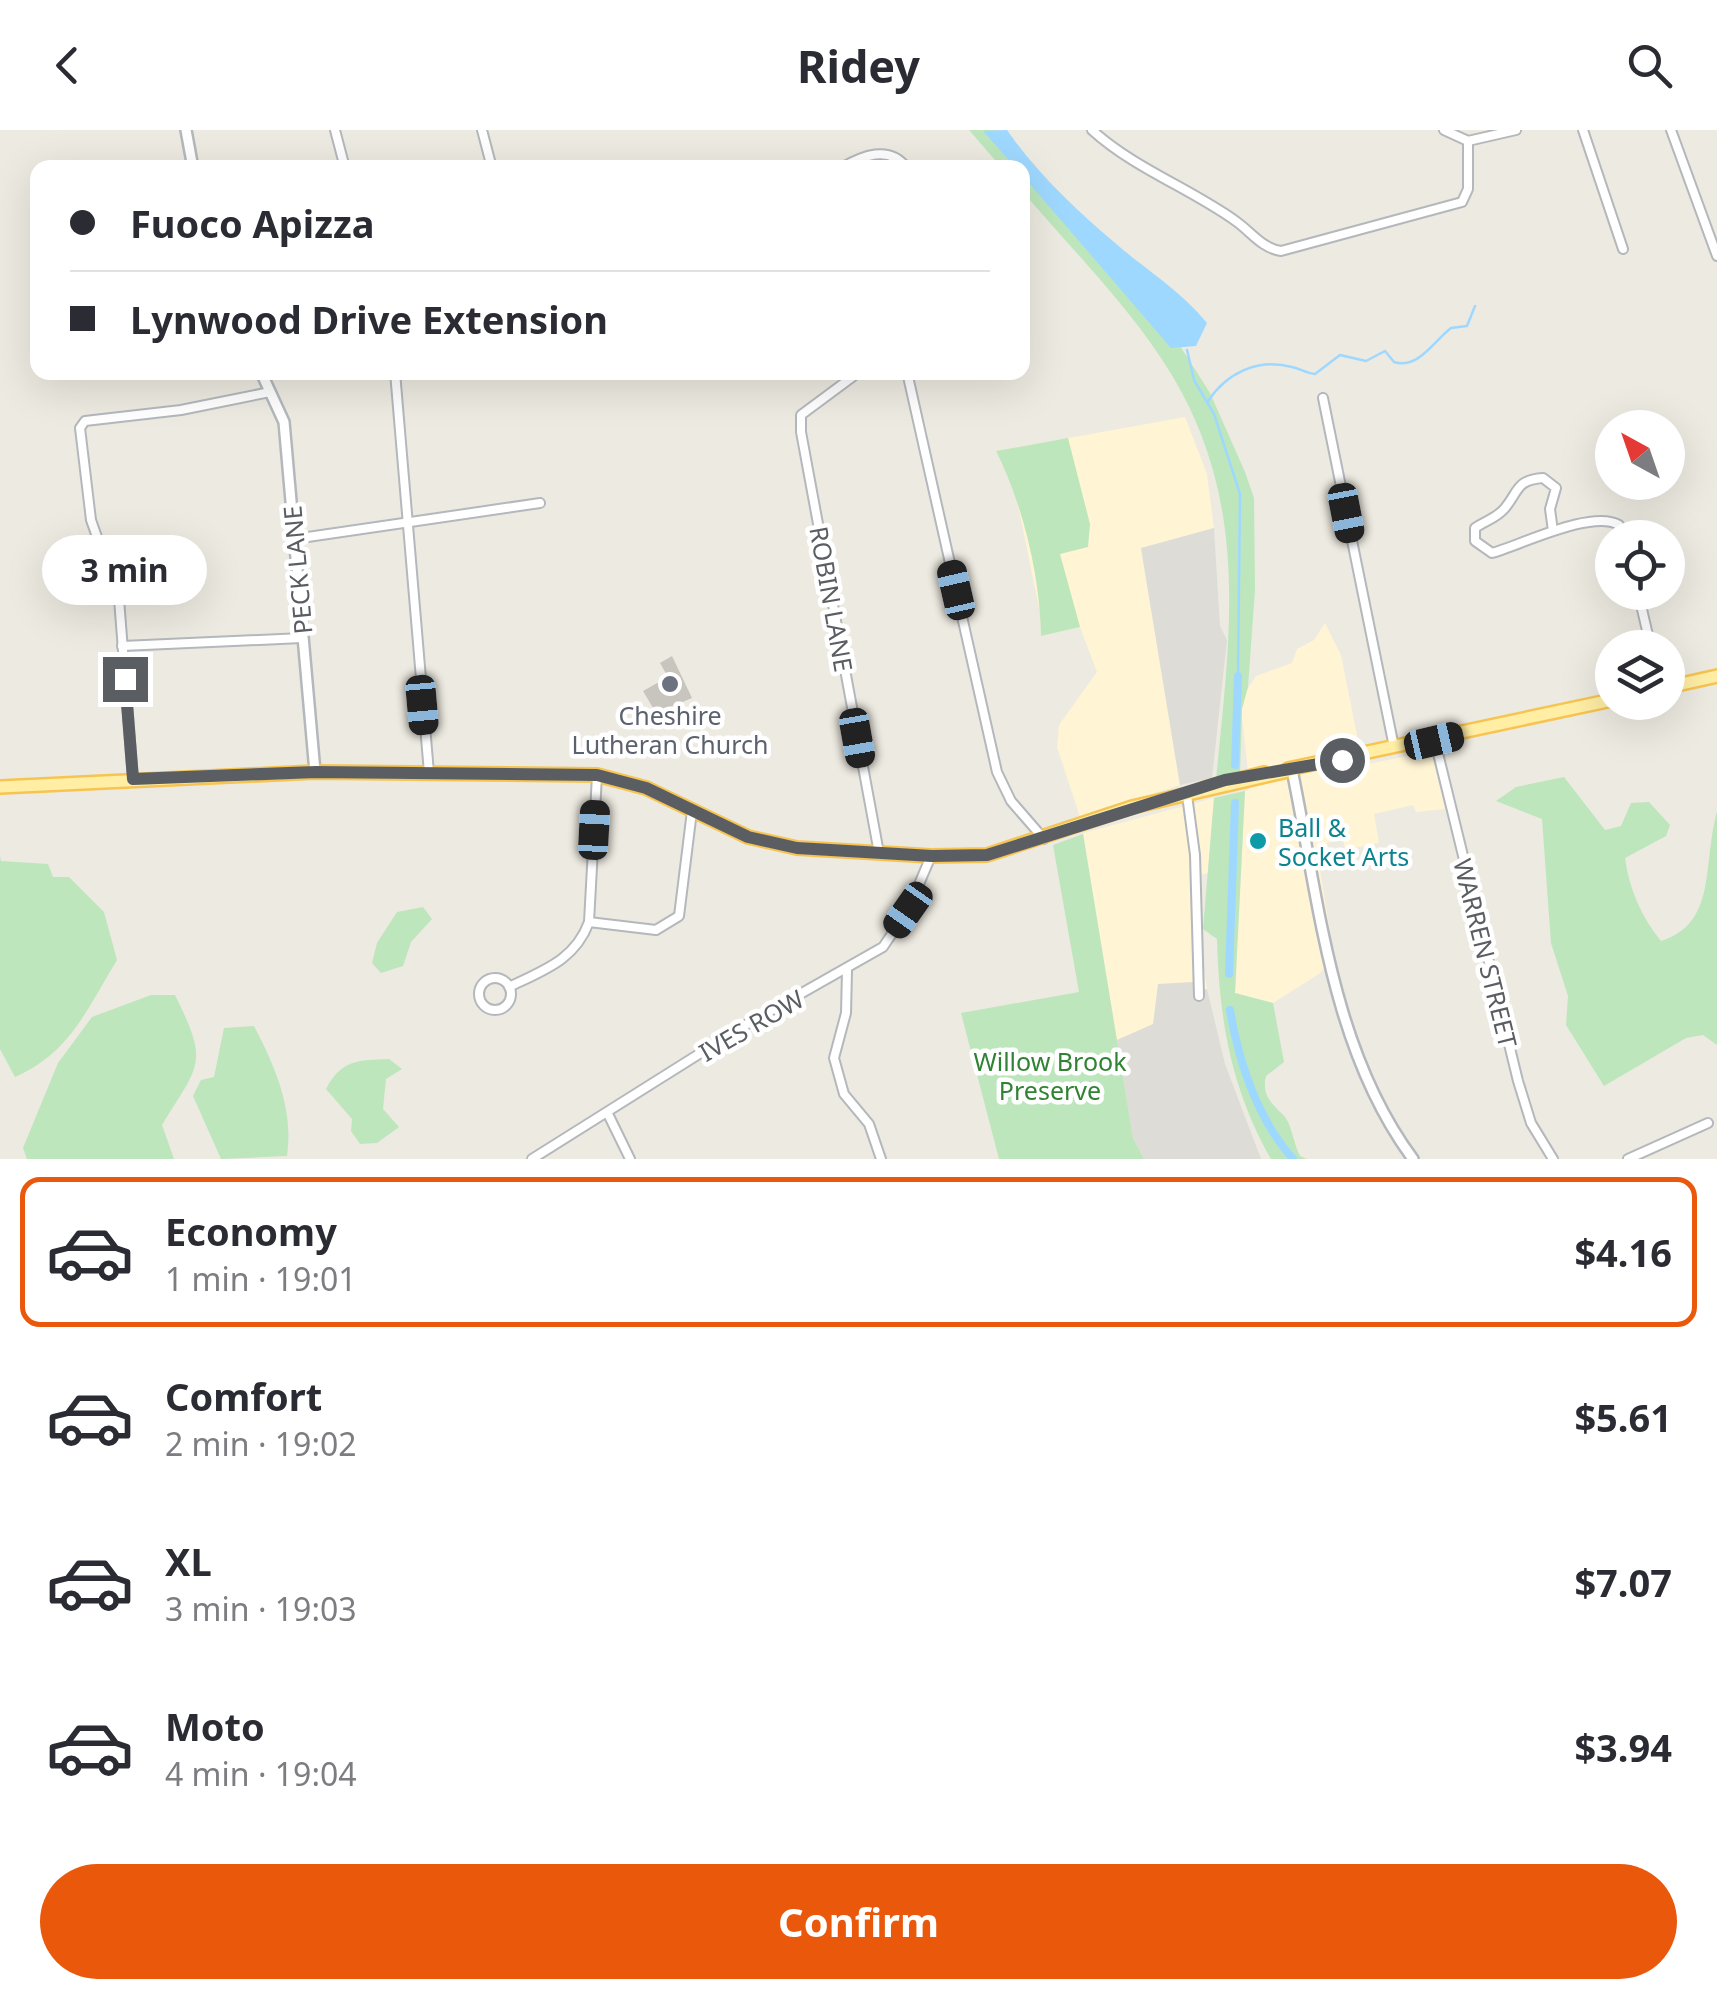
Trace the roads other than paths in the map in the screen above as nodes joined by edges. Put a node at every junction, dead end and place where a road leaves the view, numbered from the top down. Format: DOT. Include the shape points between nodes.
graph roads {
  1 [pos="186,130"];
  2 [pos="335,130"];
  3 [pos="482,130"];
  4 [pos="1092,130"];
  5 [pos="1444,130"];
  6 [pos="1516,130"];
  7 [pos="1583,130"];
  8 [pos="1671,130"];
  9 [pos="1468,141"];
  10 [pos="192,160"];
  11 [pos="343,160"];
  12 [pos="490,160"];
  13 [pos="859,160"];
  14 [pos="902,160"];
  15 [pos="1623,249"];
  16 [pos="1717,256"];
  17 [pos="265,380"];
  18 [pos="396,380"];
  19 [pos="848,380"];
  20 [pos="909,380"];
  21 [pos="270,392"];
  22 [pos="1324,398"];
  23 [pos="540,503"];
  24 [pos="1595,522"];
  25 [pos="406,523"];
  26 [pos="1553,531"];
  27 [pos="294,538"];
  28 [pos="302,638"];
  29 [pos="122,646"];
  30 [pos="1717,676"];
  31 [pos="1685,683"];
  32 [pos="1595,704"];
  33 [pos="1434,741"];
  34 [pos="1394,750"];
  35 [pos="1292,770"];
  36 [pos="316,772"];
  37 [pos="429,773"];
  38 [pos="597,775"];
  39 [pos="133,779"];
  40 [pos="0,787"];
  41 [pos="1187,795"];
  42 [pos="692,811"];
  43 [pos="1044,839"];
  44 [pos="878,853"];
  45 [pos="932,856"];
  46 [pos="590,922"];
  47 [pos="847,971"];
  48 [pos="509,986"];
  49 [pos="1199,996"];
  50 [pos="608,1114"];
  51 [pos="1708,1123"];
  52 [pos="532,1159"];
  53 [pos="630,1159"];
  54 [pos="882,1159"];
  55 [pos="1413,1159"];
  56 [pos="1552,1159"];
  57 [pos="1628,1159"];
  1 -- 10 [label="street"];
  2 -- 11 [label="street"];
  3 -- 12 [label="street"];
  4 -- 9 [label="street" via="1144,170 1281,252 1462,202"];
  5 -- 9 [label="street"];
  6 -- 9 [label="street"];
  7 -- 15 [label="street"];
  8 -- 16 [label="street"];
  13 -- 14 [label="street" via="878,152"];
  17 -- 21 [label="street, PECK LANE"];
  18 -- 25 [label="street"];
  19 -- 44 [label="street, ROBIN LANE" via="801,415 800,432"];
  20 -- 43 [label="street" via="997,772 1011,801"];
  21 -- 27 [label="street, PECK LANE" via="284,422"];
  21 -- 29 [label="street" via="85,421 80,428 90,520 119,599"];
  22 -- 34 [label="street"];
  23 -- 25 [label="street"];
  24 -- 26 [label="street"];
  25 -- 27 [label="street"];
  25 -- 37 [label="street"];
  26 -- 26 [label="street" via="1492,554 1475,541 1475,528 1504,510 1515,487 1529,479 1542,478 1556,488"];
  27 -- 28 [label="street, PECK LANE"];
  28 -- 29 [label="street"];
  28 -- 36 [label="street, PECK LANE"];
  29 -- 39 [label="street"];
  30 -- 31 [label="main road"];
  32 -- 33 [label="main road"];
  33 -- 34 [label="main road"];
  33 -- 56 [label="street, WARREN STREET" via="1518,1081"];
  34 -- 35 [label="main road"];
  35 -- 41 [label="main road" via="1225,780"];
  35 -- 55 [label="street" via="1342,1016"];
  36 -- 37 [label="main road"];
  36 -- 39 [label="main road"];
  37 -- 38 [label="main road"];
  38 -- 42 [label="main road" via="646,788"];
  38 -- 46 [label="street"];
  39 -- 40 [label="main road"];
  41 -- 43 [label="main road"];
  41 -- 49 [label="street"];
  42 -- 44 [label="main road" via="748,837 792,847"];
  42 -- 46 [label="street" via="679,916 656,930"];
  43 -- 45 [label="main road" via="987,855"];
  44 -- 45 [label="main road"];
  45 -- 47 [label="street, IVES ROW" via="883,947"];
  46 -- 48 [label="street" via="568,958"];
  47 -- 50 [label="street, IVES ROW"];
  47 -- 54 [label="street" via="846,1013 834,1058 844,1094 870,1124"];
  48 -- 48 [label="street" via="509,1002 501,1008 480,999 486,980 502,979"];
  50 -- 52 [label="street, IVES ROW"];
  50 -- 53 [label="street"];
  51 -- 57 [label="street"];
}
